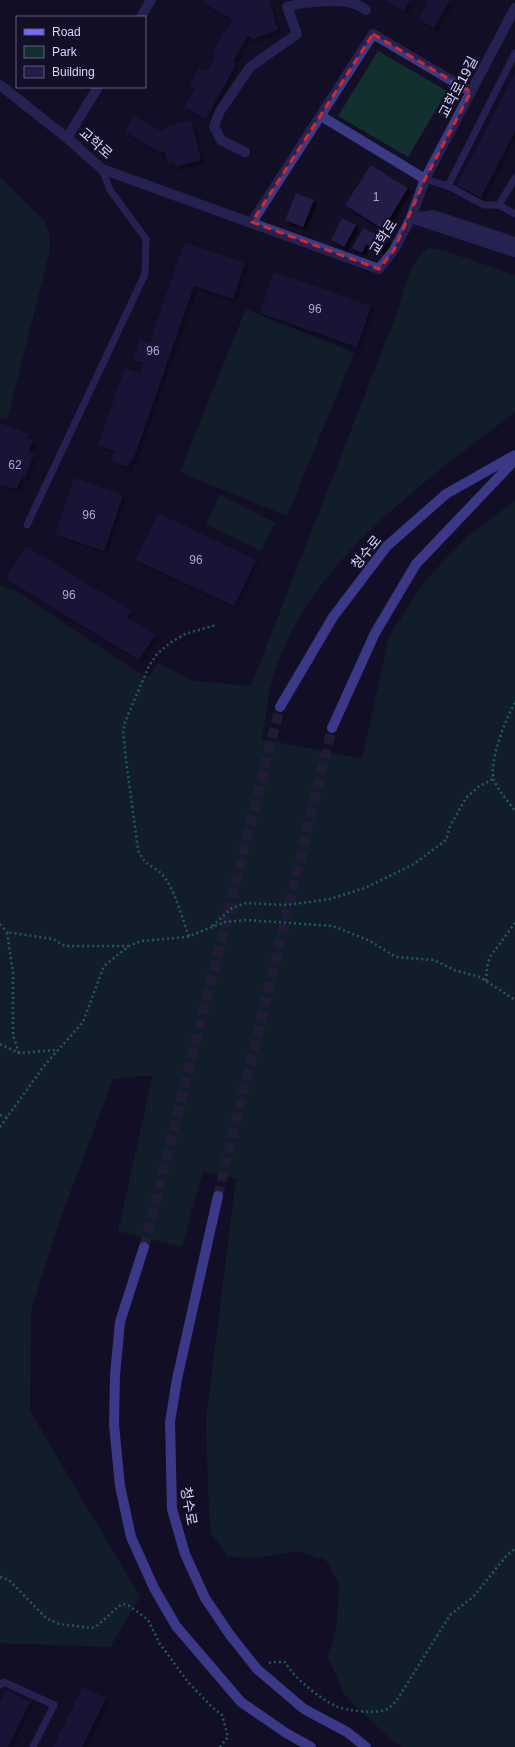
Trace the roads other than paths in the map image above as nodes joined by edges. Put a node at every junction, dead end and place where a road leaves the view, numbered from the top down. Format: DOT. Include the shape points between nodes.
graph roads {
  1 [pos="151,0"];
  2 [pos="326,1"];
  3 [pos="288,4"];
  4 [pos="515,8"];
  5 [pos="366,10"];
  6 [pos="142,16"];
  7 [pos="515,53"];
  8 [pos="0,85"];
  9 [pos="97,88"];
  10 [pos="472,92"];
  11 [pos="322,116"];
  12 [pos="67,138"];
  13 [pos="245,152"];
  14 [pos="102,169"];
  15 [pos="515,178"];
  16 [pos="425,180"];
  17 [pos="448,186"];
  18 [pos="500,205"];
  19 [pos="515,214"];
  20 [pos="411,218"];
  21 [pos="252,222"];
  22 [pos="515,242"];
  23 [pos="515,252"];
  24 [pos="515,455"];
  25 [pos="515,460"];
  26 [pos="27,525"];
  27 [pos="280,707"];
  28 [pos="332,728"];
  29 [pos="218,1196"];
  30 [pos="144,1247"];
  31 [pos="0,1684"];
  32 [pos="33,1747"];
  33 [pos="311,1747"];
  34 [pos="366,1747"];
  1 -- 6 [label="street"];
  2 -- 3 [label="street"];
  2 -- 5 [label="street" via="344,1"];
  3 -- 13 [label="street" via="297,34 250,67 220,111 214,126 221,140"];
  4 -- 10 [label="street, 교학로19길"];
  7 -- 17 [label="lane"];
  8 -- 12 [label="street"];
  9 -- 12 [label="street, 교학로"];
  10 -- 11 [label="street" via="373,34"];
  10 -- 16 [label="street, 교학로19길"];
  11 -- 16 [label="street"];
  11 -- 21 [label="street"];
  12 -- 14 [label="street, 교학로"];
  14 -- 21 [label="street, 교학로"];
  14 -- 26 [label="lane" via="110,190 146,239 145,274"];
  15 -- 18 [label="lane"];
  16 -- 17 [label="lane"];
  16 -- 20 [label="street, 교학로19길"];
  17 -- 18 [label="lane" via="484,205"];
  18 -- 19 [label="lane"];
  20 -- 21 [label="street, 교학로" via="394,250 379,268"];
  20 -- 22 [label="street" via="433,215"];
  20 -- 23 [label="street, 교학로"];
  24 -- 27 [label="main road, 청수로" via="446,494 387,546 333,617"];
  25 -- 28 [label="main road" via="416,564 375,632"];
  29 -- 34 [label="main road, 청수로" via="170,1422 172,1509 185,1554 205,1598 230,1636 257,1669 304,1709 348,1732"];
  30 -- 33 [label="main road" via="120,1322 115,1375 114,1425 120,1486 131,1537 154,1588 176,1626 241,1702"];
  31 -- 32 [label="lane" via="4,1682 54,1705"];
}
